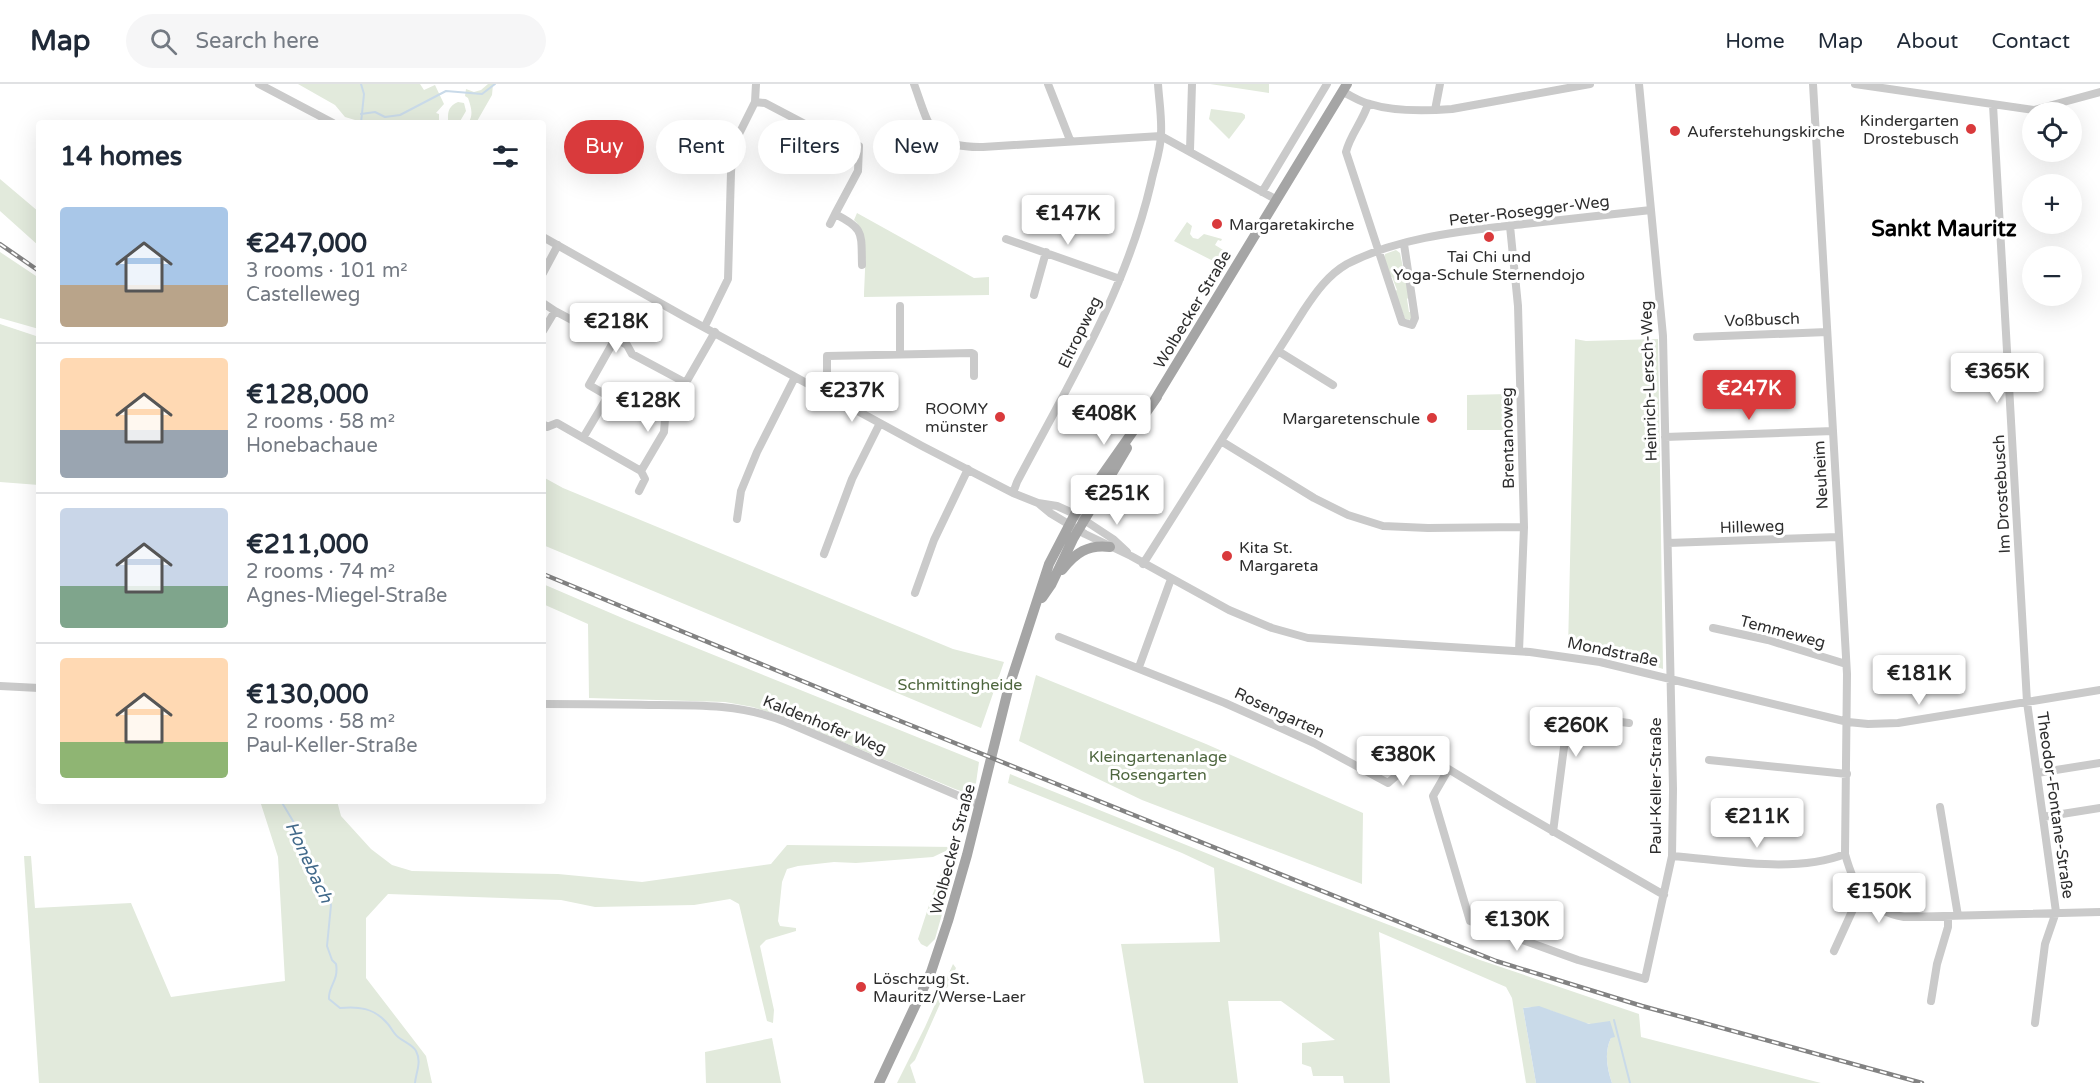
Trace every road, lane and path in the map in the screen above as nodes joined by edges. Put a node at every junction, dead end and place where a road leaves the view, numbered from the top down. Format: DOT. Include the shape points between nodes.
graph roads {
  1 [pos="259,84"];
  2 [pos="756,84"];
  3 [pos="914,84"];
  4 [pos="1048,84"];
  5 [pos="1158,84"];
  6 [pos="1192,84"];
  7 [pos="1327,84"];
  8 [pos="1440,84"];
  9 [pos="1590,84"];
  10 [pos="1639,84"];
  11 [pos="1813,84"];
  12 [pos="1854,84"];
  13 [pos="1345,88"];
  14 [pos="2100,92"];
  15 [pos="755,102"];
  16 [pos="1368,104"];
  17 [pos="1993,105"];
  18 [pos="1435,110"];
  19 [pos="327,120"];
  20 [pos="1161,136"];
  21 [pos="1070,140"];
  22 [pos="1190,150"];
  23 [pos="1262,192"];
  24 [pos="1277,201"];
  25 [pos="1651,210"];
  26 [pos="835,214"];
  27 [pos="830,224"];
  28 [pos="1510,226"];
  29 [pos="546,239"];
  30 [pos="1006,239"];
  31 [pos="1404,244"];
  32 [pos="558,245"];
  33 [pos="1379,250"];
  34 [pos="1046,252"];
  35 [pos="862,265"];
  36 [pos="546,267"];
  37 [pos="1120,279"];
  38 [pos="1034,295"];
  39 [pos="546,305"];
  40 [pos="900,306"];
  41 [pos="555,310"];
  42 [pos="546,326"];
  43 [pos="705,326"];
  44 [pos="715,332"];
  45 [pos="1827,332"];
  46 [pos="1697,337"];
  47 [pos="615,339"];
  48 [pos="1278,351"];
  49 [pos="900,354"];
  50 [pos="974,376"];
  51 [pos="795,377"];
  52 [pos="686,383"];
  53 [pos="1334,385"];
  54 [pos="817,390"];
  55 [pos="880,423"];
  56 [pos="546,426"];
  57 [pos="1833,430"];
  58 [pos="1665,437"];
  59 [pos="583,438"];
  60 [pos="1221,441"];
  61 [pos="968,469"];
  62 [pos="641,471"];
  63 [pos="639,491"];
  64 [pos="1013,493"];
  65 [pos="1038,503"];
  66 [pos="1079,517"];
  67 [pos="737,519"];
  68 [pos="1074,527"];
  69 [pos="1524,527"];
  70 [pos="1838,537"];
  71 [pos="1668,543"];
  72 [pos="1110,547"];
  73 [pos="824,554"];
  74 [pos="1131,556"];
  75 [pos="1143,564"];
  76 [pos="1171,579"];
  77 [pos="1051,585"];
  78 [pos="915,593"];
  79 [pos="1032,614"];
  80 [pos="1713,628"];
  81 [pos="1059,637"];
  82 [pos="1518,651"];
  83 [pos="1846,664"];
  84 [pos="1139,667"];
  85 [pos="1670,679"];
  86 [pos="0,686"];
  87 [pos="36,688"];
  88 [pos="2100,690"];
  89 [pos="2027,702"];
  90 [pos="546,704"];
  91 [pos="1848,722"];
  92 [pos="1629,723"];
  93 [pos="1709,760"];
  94 [pos="2100,763"];
  95 [pos="1448,770"];
  96 [pos="2037,773"];
  97 [pos="1847,774"];
  98 [pos="980,805"];
  99 [pos="1940,807"];
  100 [pos="2100,808"];
  101 [pos="2043,817"];
  102 [pos="1553,832"];
  103 [pos="1845,854"];
  104 [pos="1672,856"];
  105 [pos="1860,894"];
  106 [pos="1664,895"];
  107 [pos="2056,912"];
  108 [pos="2100,912"];
  109 [pos="1953,916"];
  110 [pos="1834,951"];
  111 [pos="1931,1001"];
  112 [pos="2034,1023"];
  113 [pos="879,1083"];
  1 -- 19 [label="street"];
  2 -- 15 [label="street"];
  3 -- 21 [label="street" via="930,126 940,138 955,146"];
  4 -- 21 [label="street"];
  5 -- 20 [label="street, Eltropweg"];
  6 -- 22 [label="street"];
  7 -- 23 [label="street"];
  8 -- 18 [label="street"];
  9 -- 18 [label="street"];
  10 -- 25 [label="street, Heinrich-Lersch-Weg"];
  11 -- 45 [label="street, Neuheim"];
  12 -- 17 [label="street"];
  13 -- 16 [label="street"];
  13 -- 24 [label="main road, Wolbecker Straße"];
  14 -- 17 [label="street" via="2034,110"];
  15 -- 26 [label="street" via="843,144 860,146 858,171"];
  15 -- 43 [label="street" via="733,146 728,279"];
  16 -- 18 [label="street"];
  16 -- 33 [label="street" via="1346,152"];
  17 -- 89 [label="street, Im Drostebusch"];
  20 -- 21 [label="street"];
  20 -- 22 [label="street"];
  20 -- 37 [label="street, Eltropweg" via="1140,225"];
  22 -- 23 [label="street"];
  23 -- 24 [label="street"];
  24 -- 66 [label="main road, Wolbecker Straße"];
  25 -- 28 [label="street, Peter-Rosegger-Weg"];
  25 -- 58 [label="street, Heinrich-Lersch-Weg" via="1663,336"];
  26 -- 27 [label="street"];
  26 -- 35 [label="street" via="854,223 861,241"];
  28 -- 31 [label="street, Peter-Rosegger-Weg"];
  28 -- 69 [label="street, Brentanoweg" via="1518,306"];
  29 -- 32 [label="street"];
  30 -- 34 [label="street, Eltropweg"];
  31 -- 33 [label="street, Peter-Rosegger-Weg"];
  31 -- 33 [label="street" via="1415,318 1412,325 1402,322"];
  32 -- 36 [label="street"];
  32 -- 43 [label="street"];
  33 -- 48 [label="street, Peter-Rosegger-Weg" via="1346,265 1322,284"];
  34 -- 37 [label="street, Eltropweg"];
  34 -- 38 [label="street"];
  37 -- 64 [label="street, Eltropweg" via="1094,339"];
  39 -- 41 [label="street"];
  40 -- 49 [label="street"];
  41 -- 42 [label="street"];
  41 -- 47 [label="street"];
  43 -- 44 [label="street"];
  44 -- 51 [label="street"];
  44 -- 52 [label="street"];
  45 -- 46 [label="street, Voßbusch"];
  45 -- 57 [label="street, Neuheim"];
  47 -- 52 [label="street" via="627,345 633,354"];
  47 -- 59 [label="street" via="589,385 608,396"];
  48 -- 53 [label="street"];
  48 -- 60 [label="street, Peter-Rosegger-Weg"];
  49 -- 50 [label="street" via="972,353"];
  49 -- 54 [label="street" via="827,356 827,373"];
  51 -- 54 [label="street"];
  51 -- 67 [label="street" via="741,491"];
  52 -- 62 [label="street"];
  54 -- 55 [label="street"];
  55 -- 61 [label="street"];
  55 -- 73 [label="street" via="852,479"];
  56 -- 59 [label="street" via="557,423"];
  57 -- 58 [label="street"];
  57 -- 70 [label="street, Neuheim"];
  58 -- 71 [label="street, Heinrich-Lersch-Weg"];
  59 -- 62 [label="street"];
  60 -- 69 [label="street" via="1314,498 1347,515 1383,526"];
  60 -- 75 [label="street, Peter-Rosegger-Weg"];
  61 -- 64 [label="street"];
  61 -- 78 [label="street"];
  62 -- 63 [label="street" via="645,479"];
  64 -- 65 [label="street"];
  65 -- 66 [label="street" via="1057,506"];
  65 -- 68 [label="street"];
  66 -- 68 [label="main road, Wolbecker Straße"];
  66 -- 74 [label="street, Mondstraße"];
  68 -- 72 [label="street, Mondstraße"];
  68 -- 77 [label="main road, Wolbecker Straße"];
  68 -- 79 [label="main road, Wolbecker Straße" via="1049,564"];
  69 -- 82 [label="street, Brentanoweg"];
  70 -- 71 [label="street, Hilleweg"];
  70 -- 83 [label="street, Neuheim"];
  71 -- 85 [label="street, Heinrich-Lersch-Weg"];
  72 -- 74 [label="street, Mondstraße"];
  72 -- 77 [label="main road" via="1095,546 1081,551"];
  74 -- 75 [label="street, Mondstraße"];
  75 -- 76 [label="street, Mondstraße"];
  76 -- 82 [label="street, Mondstraße" via="1249,620 1308,638"];
  76 -- 84 [label="street"];
  77 -- 79 [label="main road, Wolbecker Straße"];
  79 -- 98 [label="main road, Wolbecker Straße" via="1008,690"];
  80 -- 83 [label="street, Temmeweg"];
  81 -- 84 [label="street, Rosengarten"];
  82 -- 85 [label="street, Mondstraße" via="1600,662"];
  83 -- 91 [label="street, Neuheim"];
  84 -- 95 [label="street, Rosengarten" via="1314,743 1388,783 1422,753"];
  85 -- 91 [label="street, Mondstraße"];
  85 -- 104 [label="street, Paul-Keller-Straße"];
  86 -- 87 [label="street"];
  88 -- 89 [label="street, Mondstraße"];
  89 -- 91 [label="street, Mondstraße" via="1898,723"];
  89 -- 96 [label="street, Theodor-Fontane-Straße"];
  90 -- 98 [label="street, Kaldenhofer Weg" via="739,708 786,722"];
  91 -- 97 [label="street, Neuheim"];
  92 -- 102 [label="street" via="1574,716 1567,724"];
  93 -- 97 [label="street"];
  94 -- 96 [label="street"];
  95 -- 102 [label="street, Rosengarten"];
  95 -- 106 [label="street, Paul-Keller-Straße" via="1433,796 1470,921 1578,960 1645,979"];
  96 -- 101 [label="street, Theodor-Fontane-Straße"];
  97 -- 103 [label="street, Neuheim"];
  98 -- 113 [label="main road, Wolbecker Straße" via="934,963"];
  99 -- 109 [label="street"];
  100 -- 101 [label="street"];
  101 -- 107 [label="street, Theodor-Fontane-Straße"];
  102 -- 106 [label="street, Rosengarten"];
  103 -- 104 [label="street" via="1787,865"];
  103 -- 105 [label="street, Neuheim"];
  104 -- 106 [label="street, Paul-Keller-Straße"];
  105 -- 109 [label="street" via="1888,914"];
  105 -- 110 [label="street"];
  107 -- 108 [label="street"];
  107 -- 109 [label="street"];
  107 -- 112 [label="street" via="2045,944"];
  109 -- 111 [label="street" via="1937,964"];
}
